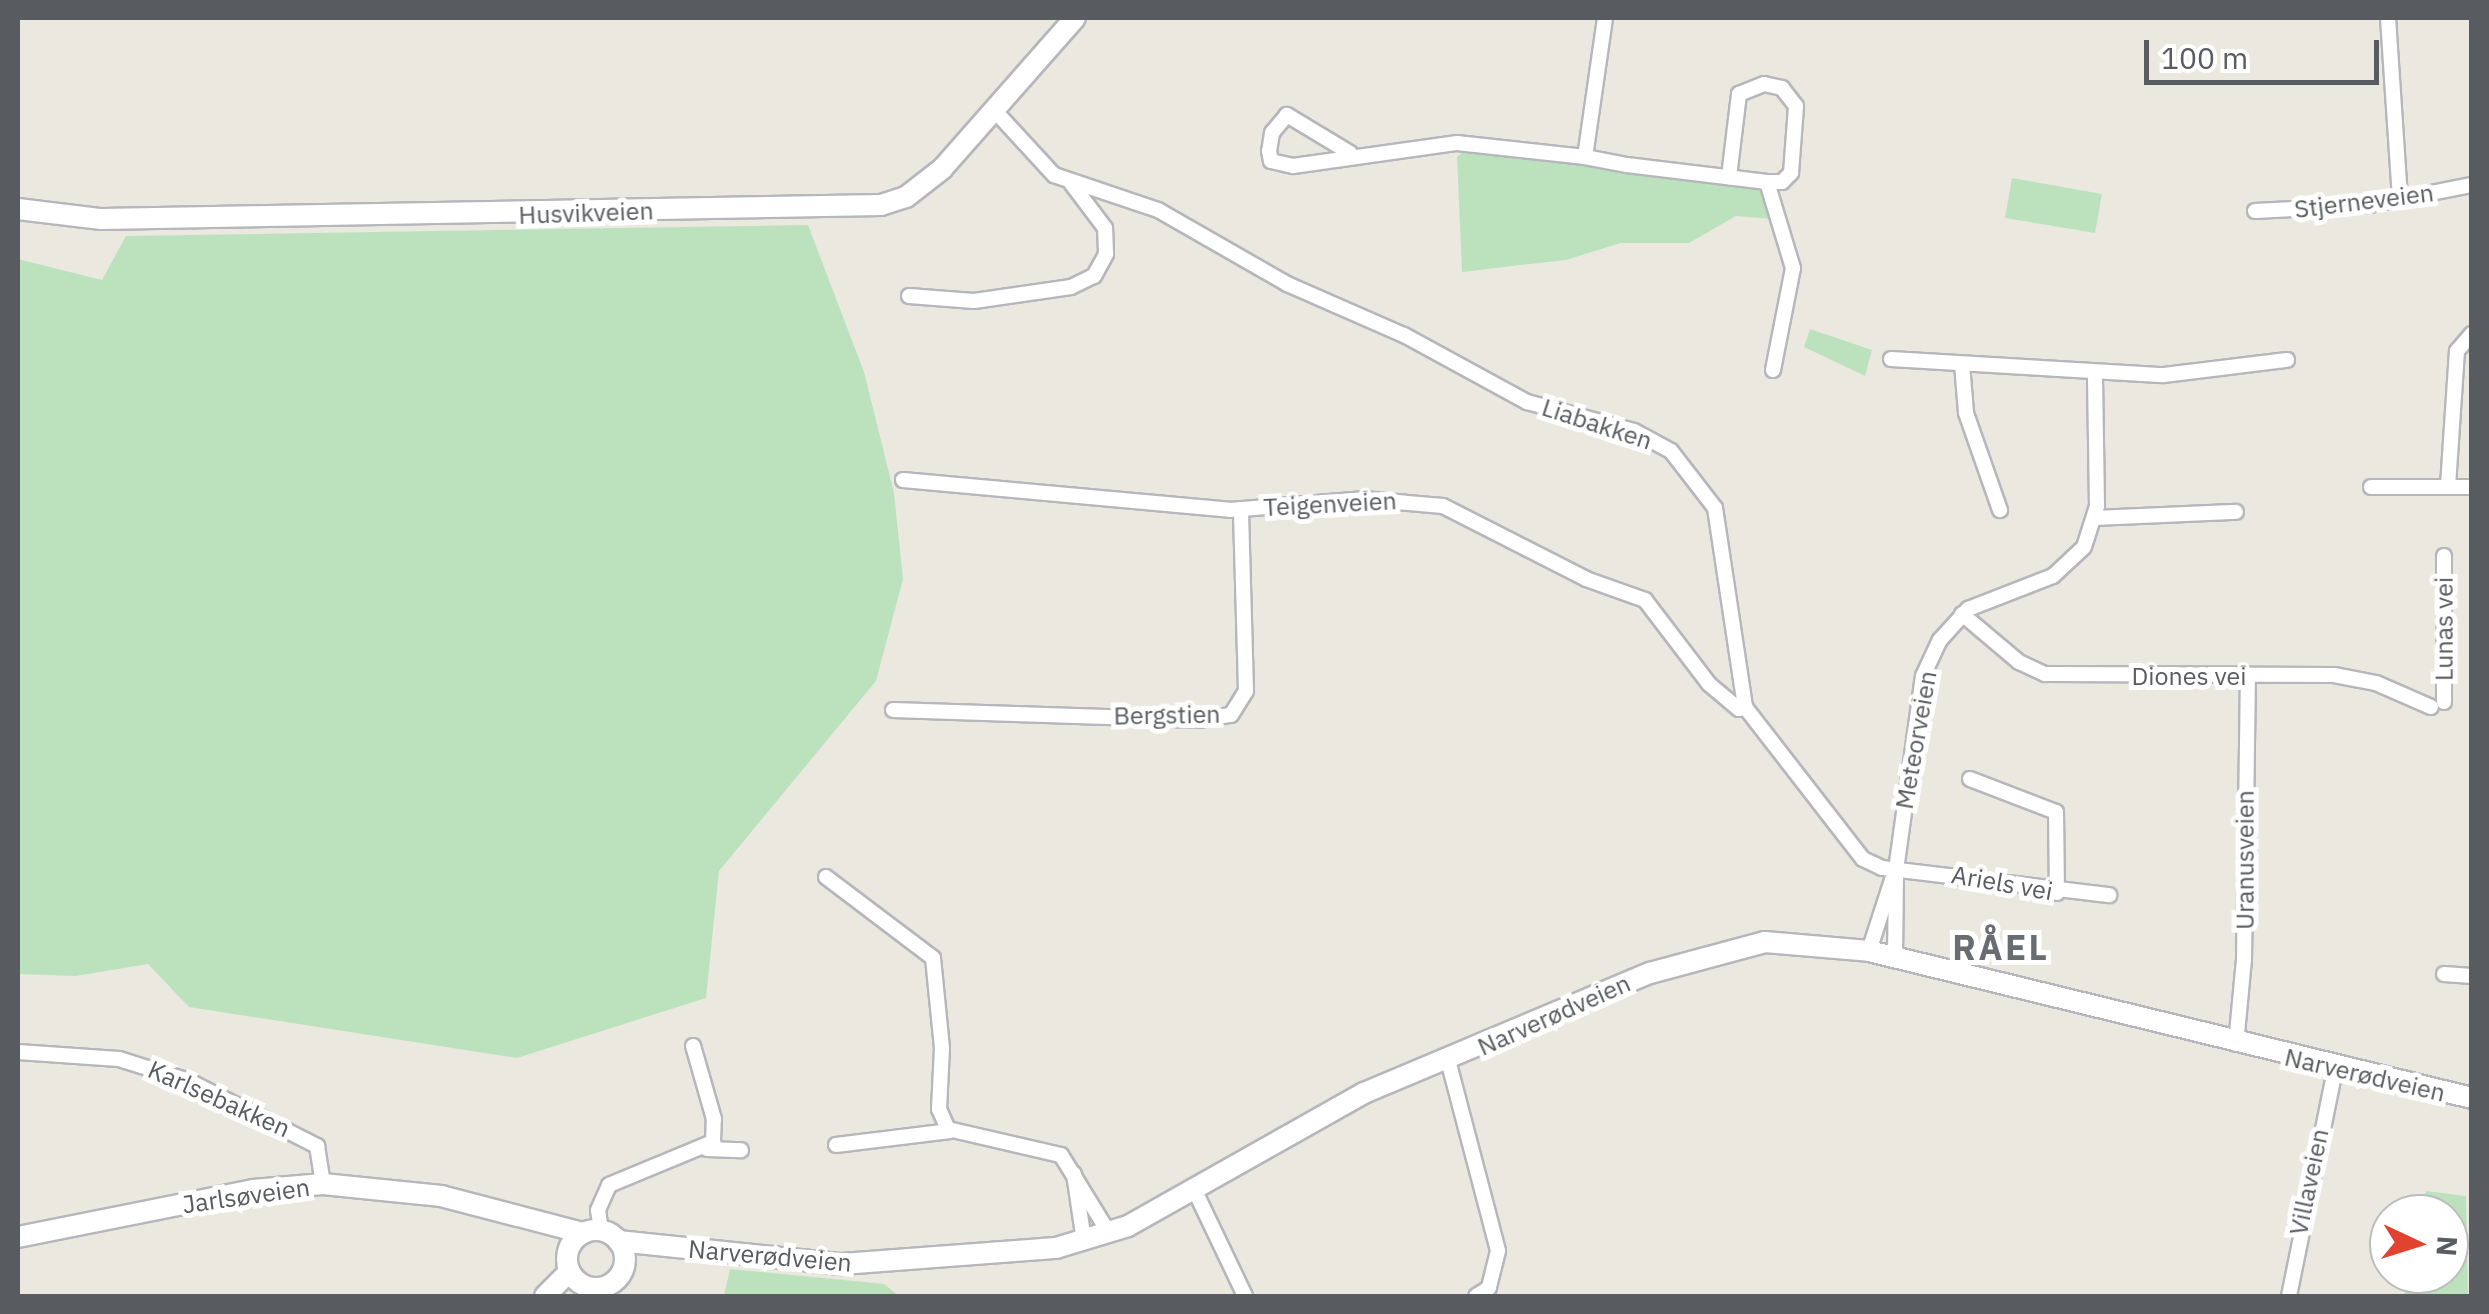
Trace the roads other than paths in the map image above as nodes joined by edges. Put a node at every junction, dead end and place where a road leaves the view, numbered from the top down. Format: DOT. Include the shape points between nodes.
graph roads {
  1 [pos="1075,18"];
  2 [pos="1605,18"];
  3 [pos="2388,18"];
  4 [pos="996,112"];
  5 [pos="1350,153"];
  6 [pos="1584,157"];
  7 [pos="1729,177"];
  8 [pos="1070,182"];
  9 [pos="1767,182"];
  10 [pos="2472,185"];
  11 [pos="2400,200"];
  12 [pos="18,209"];
  13 [pos="2255,211"];
  14 [pos="909,296"];
  15 [pos="2472,334"];
  16 [pos="1891,360"];
  17 [pos="2286,360"];
  18 [pos="1962,364"];
  19 [pos="1773,370"];
  20 [pos="2095,372"];
  21 [pos="903,480"];
  22 [pos="2448,486"];
  23 [pos="2371,487"];
  24 [pos="2472,487"];
  25 [pos="1241,509"];
  26 [pos="2000,510"];
  27 [pos="2236,512"];
  28 [pos="2096,518"];
  29 [pos="2444,556"];
  30 [pos="1962,614"];
  31 [pos="2248,676"];
  32 [pos="2438,704"];
  33 [pos="1745,707"];
  34 [pos="892,710"];
  35 [pos="1970,779"];
  36 [pos="1896,870"];
  37 [pos="826,876"];
  38 [pos="2057,893"];
  39 [pos="2109,895"];
  40 [pos="1869,951"];
  41 [pos="1895,957"];
  42 [pos="2444,974"];
  43 [pos="2472,976"];
  44 [pos="2236,1044"];
  45 [pos="693,1046"];
  46 [pos="18,1052"];
  47 [pos="1448,1060"];
  48 [pos="2335,1069"];
  49 [pos="2472,1098"];
  50 [pos="950,1131"];
  51 [pos="836,1145"];
  52 [pos="707,1149"];
  53 [pos="741,1150"];
  54 [pos="1073,1168"];
  55 [pos="323,1184"];
  56 [pos="1195,1191"];
  57 [pos="533,1224"];
  58 [pos="1109,1233"];
  59 [pos="601,1235"];
  60 [pos="18,1238"];
  61 [pos="1084,1240"];
  62 [pos="661,1246"];
  63 [pos="568,1264"];
  64 [pos="623,1268"];
  65 [pos="577,1292"];
  66 [pos="545,1296"];
  67 [pos="1245,1296"];
  68 [pos="1476,1296"];
  69 [pos="2289,1296"];
  1 -- 4 [label="main road, Husvikveien"];
  2 -- 6 [label="street"];
  3 -- 11 [label="street"];
  4 -- 8 [label="street, Liabakken" via="1035,161"];
  4 -- 12 [label="main road, Husvikveien" via="929,182 881,205 100,219"];
  5 -- 5 [label="street" via="1287,115 1272,133 1269,151 1271,161 1293,166"];
  5 -- 6 [label="street" via="1457,143"];
  6 -- 7 [label="street"];
  7 -- 9 [label="street"];
  7 -- 9 [label="street" via="1737,98 1764,84 1782,88 1796,106 1790,173 1782,182"];
  8 -- 14 [label="street, Liabakken" via="1104,228 1106,254 1094,276 1072,287 974,301"];
  8 -- 33 [label="street, Liabakken" via="1158,210 1287,284 1404,335 1528,402 1634,431 1671,451 1715,508"];
  9 -- 19 [label="street" via="1793,268"];
  10 -- 11 [label="street, Stjerneveien"];
  11 -- 13 [label="street, Stjerneveien"];
  15 -- 22 [label="street" via="2456,351"];
  16 -- 18 [label="street"];
  17 -- 20 [label="street" via="2194,374"];
  18 -- 20 [label="street"];
  18 -- 26 [label="street" via="1970,428"];
  20 -- 28 [label="street"];
  21 -- 25 [label="street, Teigenveien"];
  22 -- 23 [label="street"];
  22 -- 24 [label="street"];
  25 -- 33 [label="street, Teigenveien" via="1380,499 1444,506 1592,582 1652,605 1695,668 1739,709"];
  25 -- 34 [label="street, Bergstien" via="1246,691 1231,715 1198,720"];
  27 -- 28 [label="street"];
  28 -- 30 [label="street" via="2084,547 2064,569"];
  29 -- 32 [label="street, Lunas vei"];
  30 -- 31 [label="street, Diones vei" via="2018,662 2044,674"];
  30 -- 36 [label="street, Meteorveien" via="1923,676"];
  31 -- 32 [label="street, Diones vei" via="2367,680"];
  31 -- 44 [label="street, Uranusveien" via="2244,959"];
  33 -- 36 [label="street, Liabakken" via="1856,853"];
  35 -- 38 [label="street" via="2056,812"];
  36 -- 38 [label="street, Ariels vei"];
  36 -- 40 [label="street"];
  36 -- 41 [label="street"];
  37 -- 50 [label="street" via="933,958 942,1048 939,1109"];
  38 -- 39 [label="street, Ariels vei"];
  40 -- 41 [label="main road, Narverødveien"];
  40 -- 47 [label="main road, Narverødveien" via="1791,941 1728,948 1650,973"];
  41 -- 44 [label="main road, Narverødveien"];
  42 -- 43 [label="street"];
  44 -- 48 [label="main road, Narverødveien"];
  45 -- 52 [label="street" via="714,1120"];
  46 -- 55 [label="street, Karlsebakken" via="119,1059 189,1081 304,1136 322,1155"];
  47 -- 56 [label="main road, Narverødveien" via="1324,1110"];
  47 -- 68 [label="street" via="1498,1251 1489,1288"];
  48 -- 49 [label="main road, Narverødveien"];
  48 -- 69 [label="street, Villaveien"];
  50 -- 51 [label="street"];
  50 -- 54 [label="street" via="1042,1146"];
  52 -- 53 [label="street"];
  52 -- 59 [label="street" via="613,1182 598,1210"];
  54 -- 58 [label="street"];
  54 -- 61 [label="street"];
  55 -- 57 [label="main road, Jarlsøveien" via="441,1196"];
  55 -- 60 [label="main road, Jarlsøveien" via="253,1190"];
  56 -- 58 [label="main road, Narverødveien"];
  56 -- 67 [label="street"];
  57 -- 59 [label="main road, Jarlsøveien"];
  57 -- 63 [label="main road, Jarlsøveien"];
  58 -- 61 [label="main road, Narverødveien"];
  59 -- 62 [label="main road, Narverødveien"];
  59 -- 63 [label="main road"];
  59 -- 64 [label="main road"];
  61 -- 62 [label="main road, Narverødveien" via="1033,1252 876,1263"];
  62 -- 64 [label="main road, Narverødveien"];
  63 -- 65 [label="main road, Narverødveien"];
  63 -- 66 [label="main road"];
  64 -- 65 [label="main road, Narverødveien" via="612,1283"];
}
